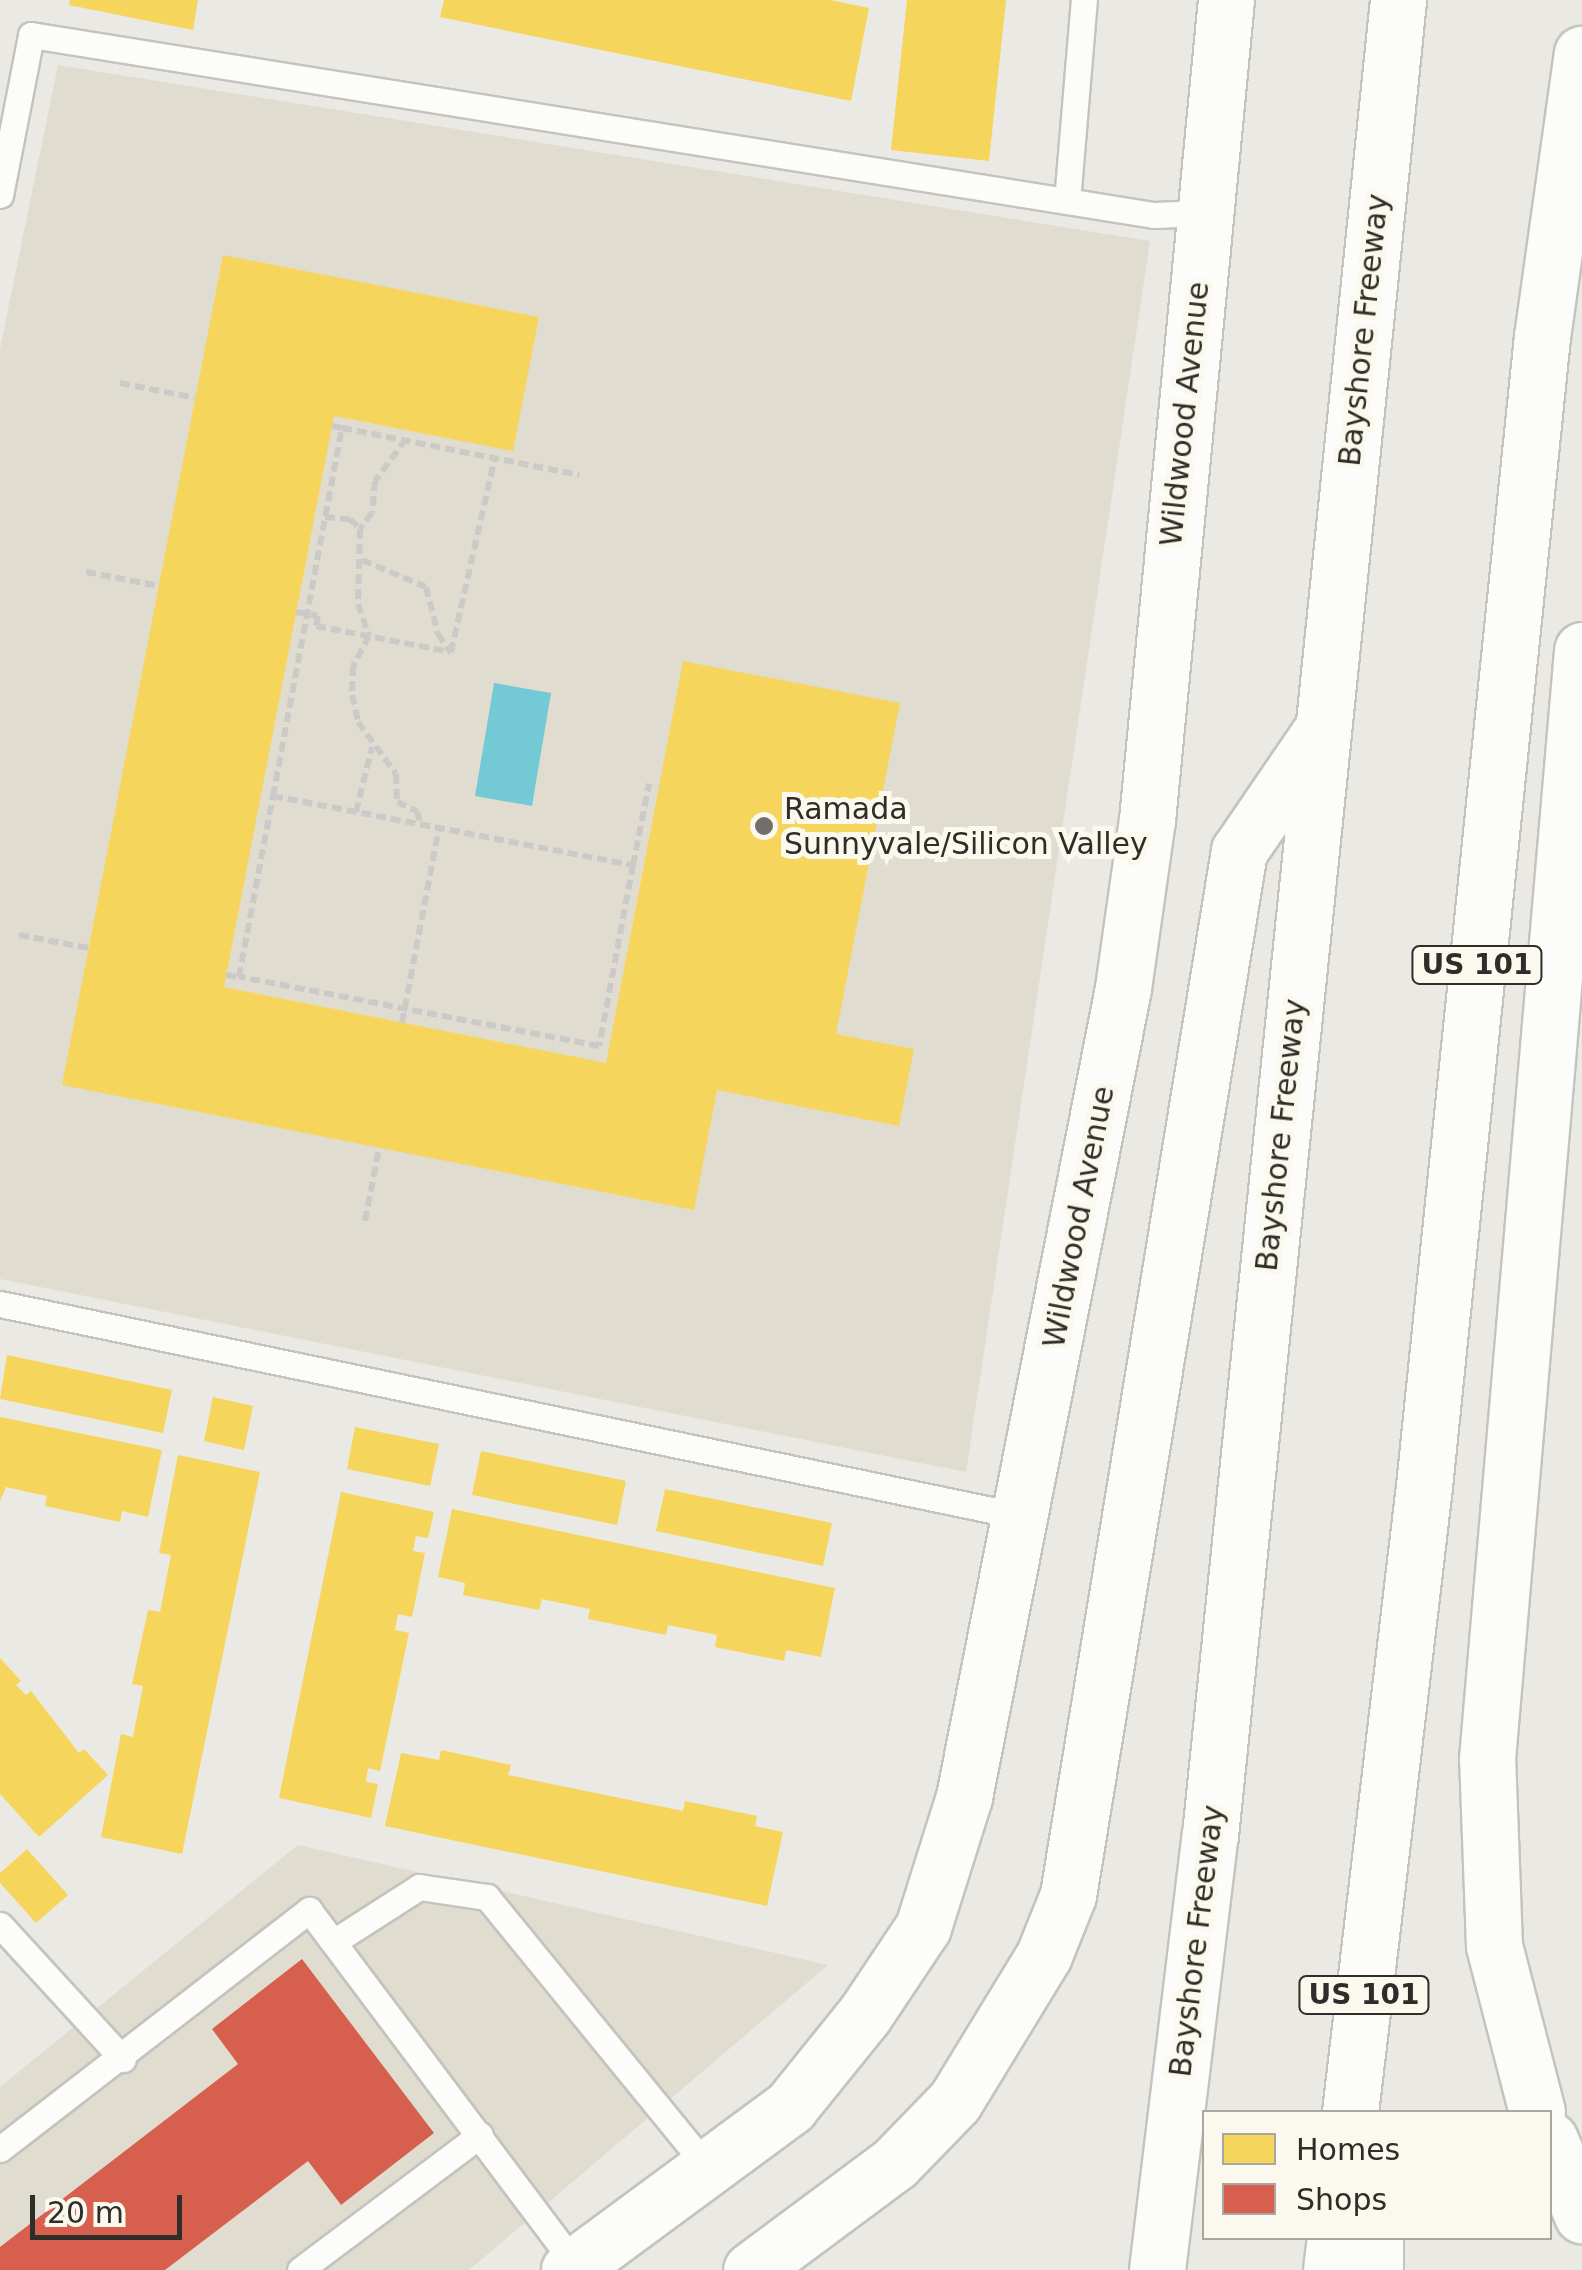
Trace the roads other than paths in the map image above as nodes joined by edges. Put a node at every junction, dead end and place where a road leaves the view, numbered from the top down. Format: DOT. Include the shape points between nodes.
graph roads {
  1 [pos="1084,0"];
  2 [pos="1226,0"];
  3 [pos="1398,0"];
  4 [pos="1582,54"];
  5 [pos="0,195"];
  6 [pos="1066,200"];
  7 [pos="1179,214"];
  8 [pos="1582,650"];
  9 [pos="1322,729"];
  10 [pos="0,1304"];
  11 [pos="1020,1516"];
  12 [pos="1378,1877"];
  13 [pos="0,1924"];
  14 [pos="335,1942"];
  15 [pos="123,2059"];
  16 [pos="1350,2110"];
  17 [pos="1376,2110"];
  18 [pos="1537,2110"];
  19 [pos="480,2135"];
  20 [pos="1552,2145"];
  21 [pos="0,2149"];
  22 [pos="708,2167"];
  23 [pos="1582,2215"];
  24 [pos="1334,2240"];
  25 [pos="1375,2240"];
  26 [pos="572,2267"];
  27 [pos="300,2270"];
  28 [pos="751,2270"];
  29 [pos="1157,2270"];
  30 [pos="1331,2270"];
  31 [pos="1375,2270"];
  1 -- 6 [label="lane"];
  2 -- 7 [label="main road, Wildwood Avenue"];
  3 -- 9 [label="main road, Bayshore Freeway"];
  4 -- 12 [label="main road, US 101" via="1542,337"];
  5 -- 6 [label="lane" via="31,35"];
  6 -- 7 [label="lane"];
  7 -- 11 [label="main road, Wildwood Avenue" via="1146,820 1126,970"];
  8 -- 18 [label="main road" via="1487,1759 1494,1946"];
  9 -- 28 [label="main road" via="1239,851 1068,1895 1044,1955 955,2101 896,2162"];
  9 -- 29 [label="main road, Bayshore Freeway" via="1210,1836"];
  10 -- 11 [label="lane"];
  11 -- 22 [label="main road, Wildwood Avenue" via="964,1796 922,1926 865,2014 790,2107"];
  12 -- 16 [label="main road, US 101"];
  12 -- 17 [label="main road"];
  13 -- 15 [label="lane"];
  14 -- 15 [label="lane" via="309,1910"];
  14 -- 19 [label="lane"];
  14 -- 22 [label="lane" via="419,1887 487,1897"];
  15 -- 21 [label="lane"];
  19 -- 26 [label="lane"];
  19 -- 27 [label="lane"];
  20 -- 23 [label="main road"];
  22 -- 26 [label="main road, Wildwood Avenue"];
  24 -- 30 [label="main road"];
  25 -- 31 [label="main road"];
}
